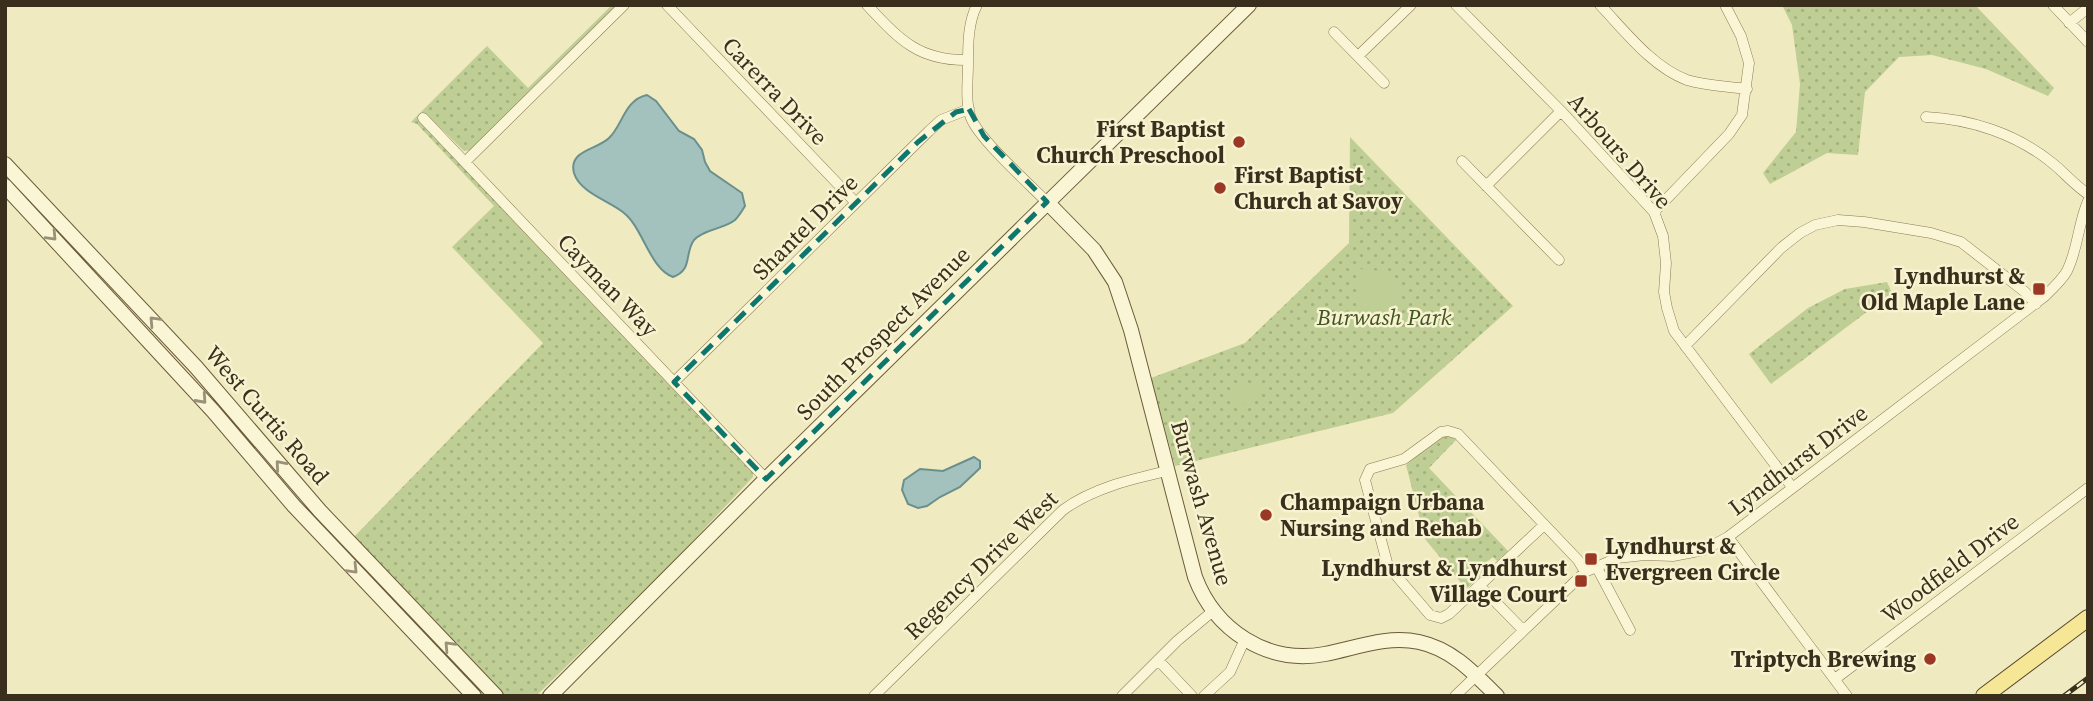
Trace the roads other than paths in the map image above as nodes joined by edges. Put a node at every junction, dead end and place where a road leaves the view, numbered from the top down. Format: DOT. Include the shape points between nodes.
graph roads {
  1 [pos="624,5"];
  2 [pos="667,5"];
  3 [pos="867,5"];
  4 [pos="977,5"];
  5 [pos="1249,5"];
  6 [pos="1410,5"];
  7 [pos="1456,5"];
  8 [pos="1600,5"];
  9 [pos="1725,5"];
  10 [pos="2053,5"];
  11 [pos="2088,8"];
  12 [pos="2069,23"];
  13 [pos="1334,32"];
  14 [pos="2088,42"];
  15 [pos="1358,56"];
  16 [pos="968,60"];
  17 [pos="1384,83"];
  18 [pos="1747,89"];
  19 [pos="969,109"];
  20 [pos="1560,111"];
  21 [pos="1926,117"];
  22 [pos="423,118"];
  23 [pos="1462,161"];
  24 [pos="465,162"];
  25 [pos="5,164"];
  26 [pos="5,186"];
  27 [pos="1486,186"];
  28 [pos="2088,194"];
  29 [pos="2088,201"];
  30 [pos="1048,202"];
  31 [pos="856,204"];
  32 [pos="1654,212"];
  33 [pos="1559,260"];
  34 [pos="2036,304"];
  35 [pos="1685,346"];
  36 [pos="674,382"];
  37 [pos="1167,471"];
  38 [pos="766,479"];
  39 [pos="1792,487"];
  40 [pos="2088,488"];
  41 [pos="1544,525"];
  42 [pos="1728,537"];
  43 [pos="1596,566"];
  44 [pos="1586,572"];
  45 [pos="1480,586"];
  46 [pos="1213,611"];
  47 [pos="2088,618"];
  48 [pos="1522,629"];
  49 [pos="1630,630"];
  50 [pos="1245,639"];
  51 [pos="1158,660"];
  52 [pos="1476,675"];
  53 [pos="1835,679"];
  54 [pos="474,696"];
  55 [pos="496,696"];
  56 [pos="550,696"];
  57 [pos="874,696"];
  58 [pos="1122,696"];
  59 [pos="1192,696"];
  60 [pos="1203,696"];
  61 [pos="1455,696"];
  62 [pos="1497,696"];
  63 [pos="1847,696"];
  64 [pos="1984,696"];
  1 -- 24 [label="street"];
  2 -- 31 [label="street, Carerra Drive"];
  3 -- 16 [label="street" via="918,51"];
  4 -- 16 [label="street"];
  5 -- 30 [label="main road, South Prospect Avenue"];
  6 -- 15 [label="street"];
  7 -- 20 [label="street, Arbours Drive"];
  8 -- 18 [label="street" via="1674,74"];
  9 -- 18 [label="street" via="1747,53"];
  10 -- 12 [label="street"];
  11 -- 12 [label="street"];
  12 -- 14 [label="street"];
  13 -- 15 [label="street"];
  15 -- 17 [label="street"];
  16 -- 19 [label="street"];
  18 -- 32 [label="street" via="1737,124"];
  19 -- 30 [label="street" via="984,136"];
  19 -- 31 [label="street, Shantel Drive" via="942,120"];
  20 -- 27 [label="street"];
  20 -- 32 [label="street, Arbours Drive"];
  21 -- 28 [label="street" via="1956,118 2015,140 2049,160"];
  22 -- 24 [label="street, Cayman Way"];
  23 -- 27 [label="street"];
  24 -- 36 [label="street, Cayman Way"];
  55 -- 25 [label="main road, West Curtis Road, one-way"];
  26 -- 54 [label="main road, West Curtis Road, one-way" via="214,411 293,506"];
  27 -- 33 [label="street"];
  29 -- 34 [label="street, Lyndhurst Drive" via="2067,272"];
  30 -- 37 [label="main road, Burwash Avenue" via="1094,250 1115,282"];
  30 -- 38 [label="main road, South Prospect Avenue"];
  31 -- 36 [label="street, Shantel Drive"];
  32 -- 35 [label="street, Arbours Drive" via="1664,243 1667,308 1674,331"];
  34 -- 35 [label="street" via="1961,242 1931,233 1838,220 1815,225 1781,248"];
  34 -- 39 [label="street, Lyndhurst Drive"];
  35 -- 39 [label="street, Arbours Drive"];
  36 -- 38 [label="street, Cayman Way"];
  37 -- 46 [label="main road, Burwash Avenue" via="1195,577"];
  37 -- 57 [label="street, Regency Drive West" via="1088,494 1063,510"];
  38 -- 56 [label="main road, South Prospect Avenue"];
  39 -- 42 [label="street, Lyndhurst Drive"];
  40 -- 53 [label="street, Woodfield Drive"];
  41 -- 44 [label="street"];
  41 -- 45 [label="street"];
  41 -- 45 [label="street" via="1452,431 1441,432 1404,459 1370,469 1365,480 1385,559 1423,610 1445,617"];
  42 -- 43 [label="street, Lyndhurst Drive" via="1688,554 1633,555"];
  42 -- 53 [label="street"];
  43 -- 44 [label="street, Lyndhurst Drive"];
  43 -- 49 [label="street"];
  44 -- 48 [label="street, Lyndhurst Drive"];
  45 -- 48 [label="street"];
  46 -- 50 [label="main road, Burwash Avenue"];
  46 -- 51 [label="street"];
  47 -- 64 [label="main road"];
  48 -- 52 [label="street, Lyndhurst Drive"];
  50 -- 52 [label="main road, Burwash Avenue" via="1268,651 1299,656 1407,640 1445,651"];
  50 -- 60 [label="street" via="1230,672"];
  51 -- 58 [label="street"];
  51 -- 59 [label="street"];
  52 -- 61 [label="street, Lyndhurst Drive"];
  52 -- 62 [label="main road, Burwash Avenue"];
  53 -- 63 [label="street"];
}
